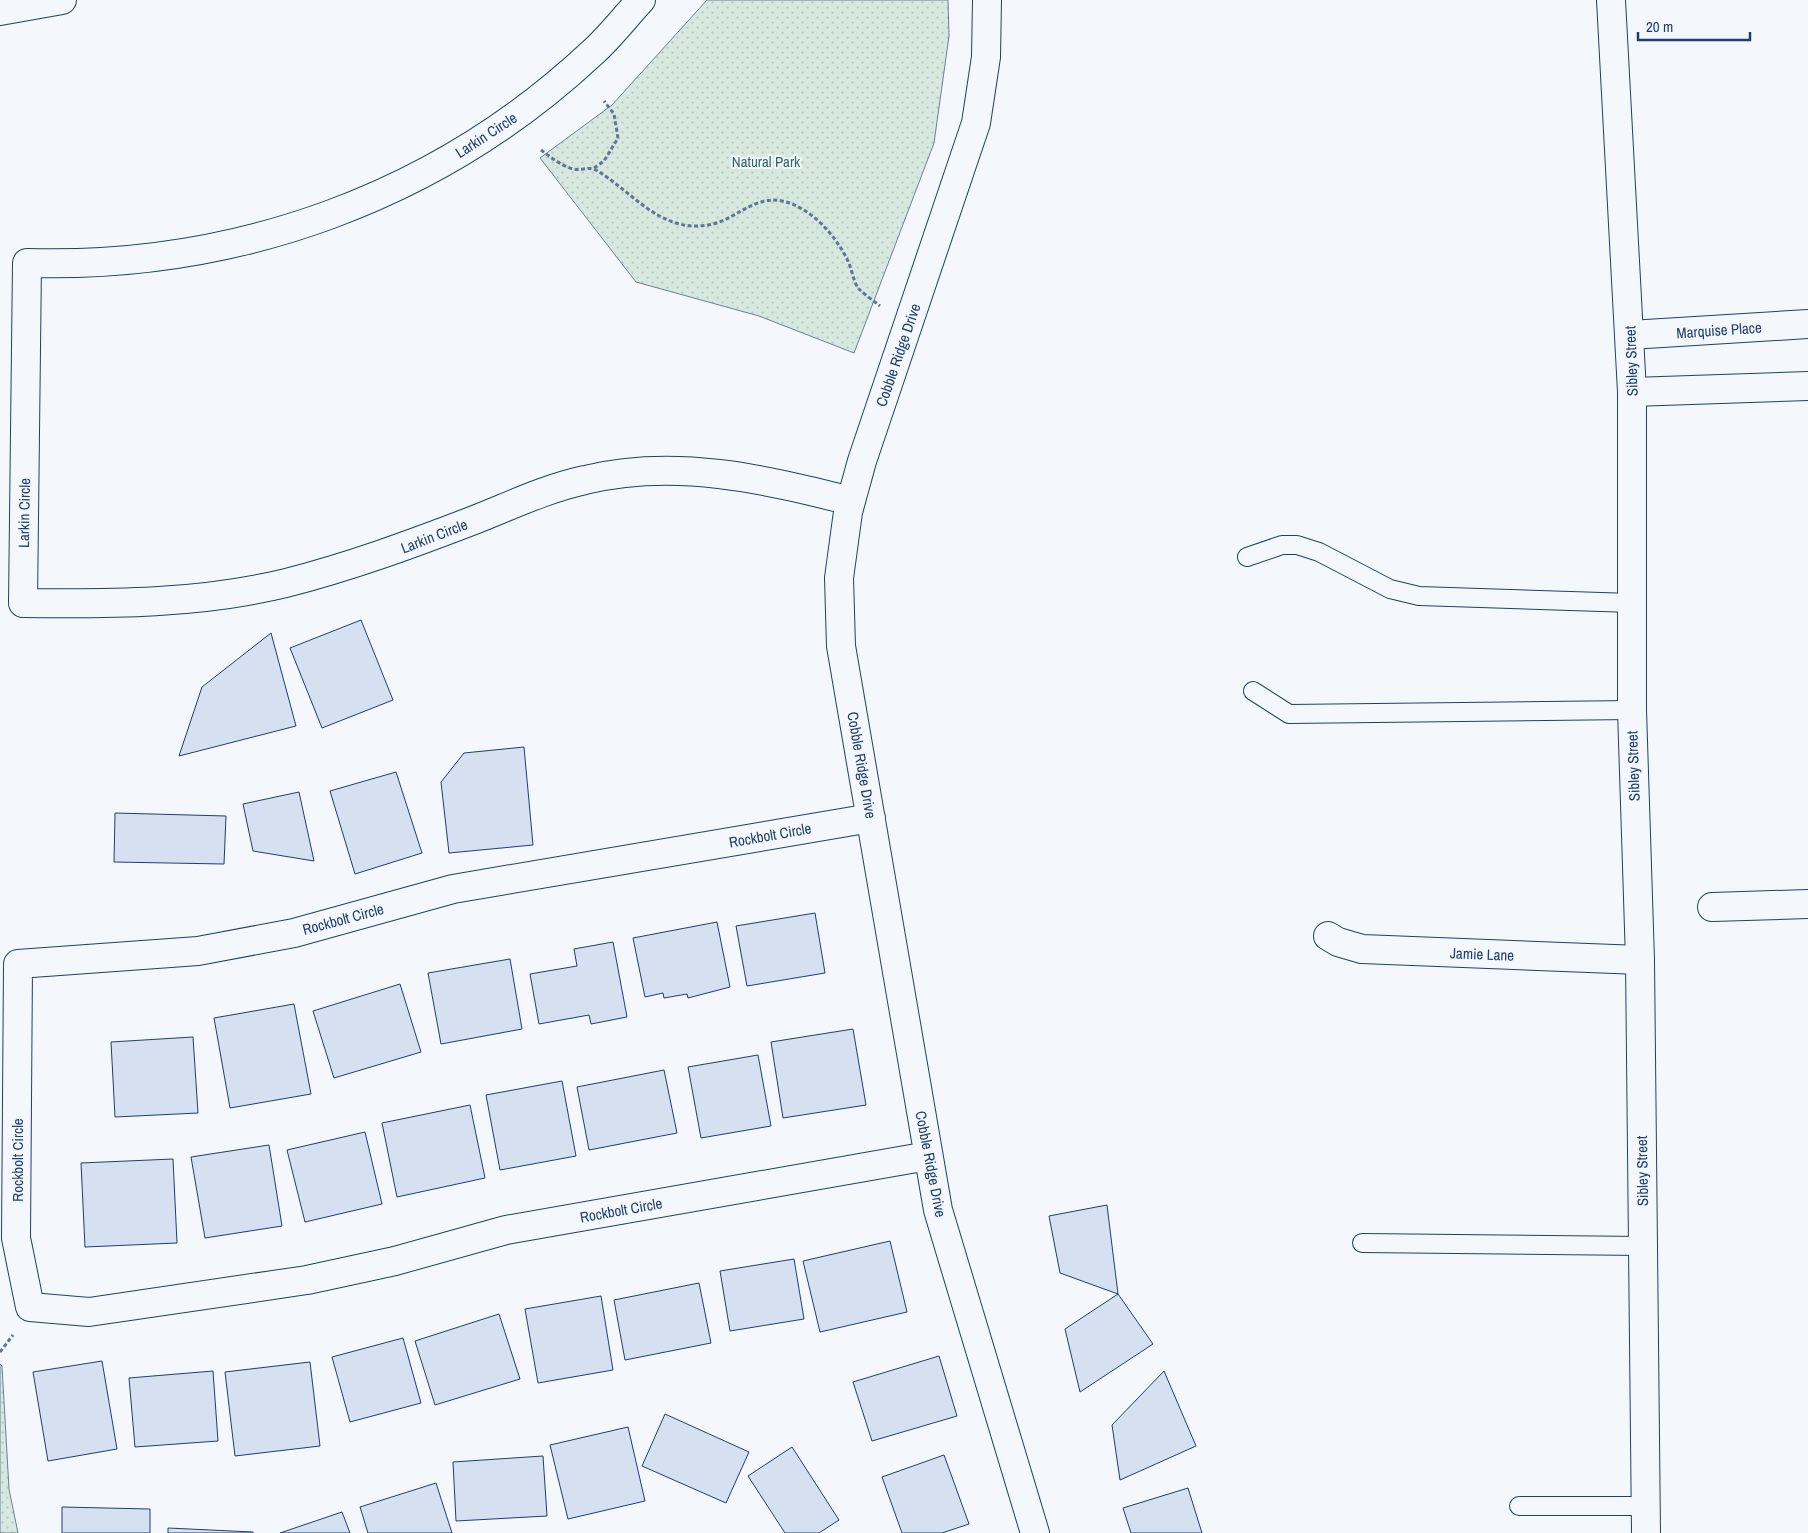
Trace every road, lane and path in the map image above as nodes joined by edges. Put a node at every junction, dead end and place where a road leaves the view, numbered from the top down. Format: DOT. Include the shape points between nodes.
graph roads {
  1 [pos="62,0"];
  2 [pos="641,0"];
  3 [pos="987,0"];
  4 [pos="1611,0"];
  5 [pos="0,12"];
  6 [pos="604,101"];
  7 [pos="541,150"];
  8 [pos="594,168"];
  9 [pos="884,309"];
  10 [pos="1808,324"];
  11 [pos="1630,336"];
  12 [pos="1808,386"];
  13 [pos="1632,392"];
  14 [pos="851,501"];
  15 [pos="1247,557"];
  16 [pos="1632,603"];
  17 [pos="1253,691"];
  18 [pos="1632,710"];
  19 [pos="871,818"];
  20 [pos="1808,904"];
  21 [pos="1712,907"];
  22 [pos="1328,936"];
  23 [pos="1640,960"];
  24 [pos="928,1156"];
  25 [pos="1362,1243"];
  26 [pos="1643,1246"];
  27 [pos="1519,1506"];
  28 [pos="1646,1506"];
  29 [pos="1035,1533"];
  30 [pos="1646,1533"];
  1 -- 5 [label="street"];
  2 -- 14 [label="street, Larkin Circle" via="593,52 532,104 441,164 369,200 294,228 215,248 135,260 27,263 23,603 122,604 220,595 285,583 380,556 529,496 586,479 645,471 706,471 765,480"];
  3 -- 14 [label="street, Cobble Ridge Drive" via="986,57 976,123"];
  4 -- 11 [label="street, Sibley Street"];
  6 -- 8 [label="path" via="614,114 618,138 604,161"];
  7 -- 8 [label="path" via="551,159 574,169"];
  8 -- 9 [label="path" via="655,215 683,226 709,225 756,202 782,201 805,211 832,234 848,260 858,288"];
  10 -- 11 [label="street, Marquise Place"];
  11 -- 13 [label="street, Sibley Street"];
  12 -- 13 [label="street"];
  13 -- 16 [label="street, Sibley Street"];
  14 -- 19 [label="street, Cobble Ridge Drive" via="839,578 842,646"];
  15 -- 16 [label="lane" via="1282,545 1297,545 1319,552 1390,588 1418,596"];
  16 -- 18 [label="street, Sibley Street"];
  17 -- 18 [label="lane" via="1289,714"];
  18 -- 23 [label="street, Sibley Street"];
  19 -- 24 [label="street, Cobble Ridge Drive"];
  19 -- 24 [label="street, Rockbolt Circle" via="453,889 294,933 198,950 18,964 16,1238 30,1307 89,1312 307,1280 395,1261 506,1230"];
  20 -- 21 [label="street"];
  22 -- 23 [label="street, Jamie Lane" via="1362,949"];
  23 -- 26 [label="street, Sibley Street"];
  24 -- 29 [label="street, Cobble Ridge Drive" via="938,1210"];
  25 -- 26 [label="lane"];
  26 -- 28 [label="street, Sibley Street"];
  27 -- 28 [label="lane"];
  28 -- 30 [label="street, Sibley Street"];
}
